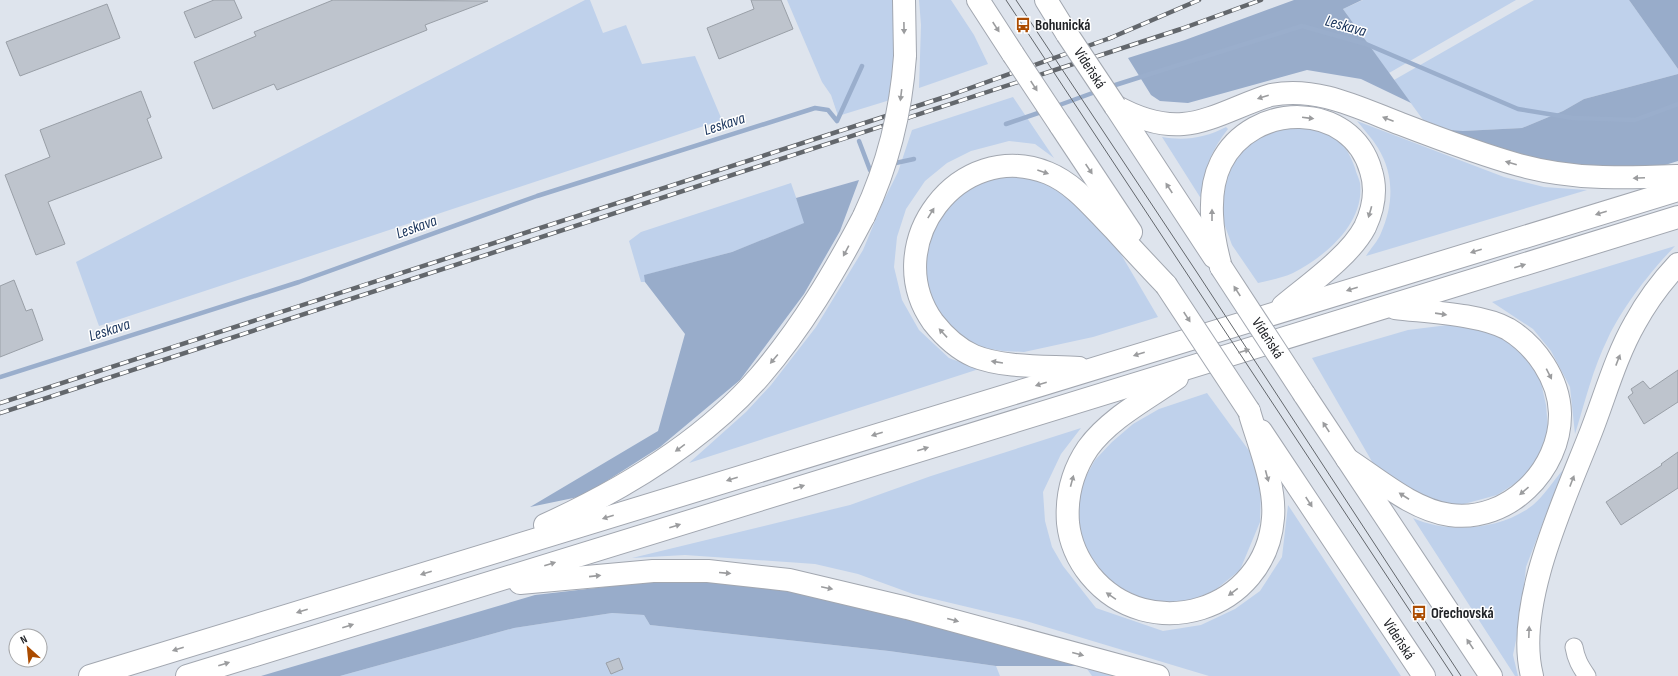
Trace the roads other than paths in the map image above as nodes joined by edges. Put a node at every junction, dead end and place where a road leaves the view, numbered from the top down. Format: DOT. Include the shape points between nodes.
graph roads {
  1 [pos="904,0"];
  2 [pos="978,0"];
  3 [pos="1046,0"];
  4 [pos="1115,106"];
  5 [pos="1678,176"];
  6 [pos="1678,190"];
  7 [pos="1678,217"];
  8 [pos="1678,264"];
  9 [pos="1221,267"];
  10 [pos="1166,284"];
  11 [pos="1389,307"];
  12 [pos="1276,312"];
  13 [pos="1193,366"];
  14 [pos="1092,369"];
  15 [pos="1249,411"];
  16 [pos="1347,459"];
  17 [pos="464,562"];
  18 [pos="473,587"];
  19 [pos="1574,647"];
  20 [pos="90,676"];
  21 [pos="186,676"];
  22 [pos="1158,676"];
  23 [pos="1424,676"];
  24 [pos="1491,676"];
  25 [pos="1532,676"];
  26 [pos="1587,676"];
  1 -- 17 [label="highway, one-way, bridge" via="905,56 900,104 890,150 864,216 825,287 780,351 759,377 710,425 661,462 564,516"];
  2 -- 10 [label="highway, Vídeňská, one-way, bridge"];
  3 -- 4 [label="highway, Vídeňská, bridge"];
  5 -- 4 [label="highway, one-way" via="1592,178 1520,166 1340,101 1306,92 1271,95 1205,119 1182,124 1156,122"];
  9 -- 4 [label="highway, Vídeňská, one-way"];
  6 -- 12 [label="highway, one-way"];
  11 -- 7 [label="highway, one-way"];
  25 -- 8 [label="highway, one-way" via="1528,655 1529,620 1544,554 1625,342 1658,287"];
  9 -- 12 [label="highway, one-way" via="1213,234 1213,199 1220,164 1235,144 1255,128 1290,117 1315,118 1348,134 1364,154 1373,176 1370,215 1359,237 1351,246"];
  16 -- 9 [label="highway, Vídeňská, one-way, bridge"];
  14 -- 10 [label="highway, one-way" via="985,360 963,351 937,327 919,294 915,259 924,225 944,196 961,182 995,168 1016,166 1050,174 1075,190 1090,204"];
  10 -- 15 [label="highway, Vídeňská, one-way, bridge"];
  13 -- 11 [label="highway, one-way"];
  11 -- 16 [label="highway, one-way" via="1482,320 1506,328 1526,343 1542,361 1556,392 1560,423 1555,444 1546,466 1524,492 1494,510 1472,515 1450,515 1425,508"];
  12 -- 14 [label="highway, one-way"];
  15 -- 13 [label="highway, one-way" via="1268,477 1273,505 1267,548 1254,570 1237,589 1217,602 1177,614 1162,614 1140,609 1119,601 1106,592 1086,570 1072,544 1068,501 1074,473 1080,460 1100,434"];
  18 -- 13 [label="highway, one-way"];
  14 -- 17 [label="highway, one-way"];
  15 -- 23 [label="highway, Vídeňská, one-way"];
  24 -- 16 [label="highway, Vídeňská, one-way"];
  17 -- 20 [label="highway, one-way"];
  21 -- 18 [label="highway, one-way"];
  18 -- 22 [label="highway, one-way" via="653,571 708,571 752,575 789,580 907,608"];
  19 -- 26 [label="street" via="1579,665"];
}
